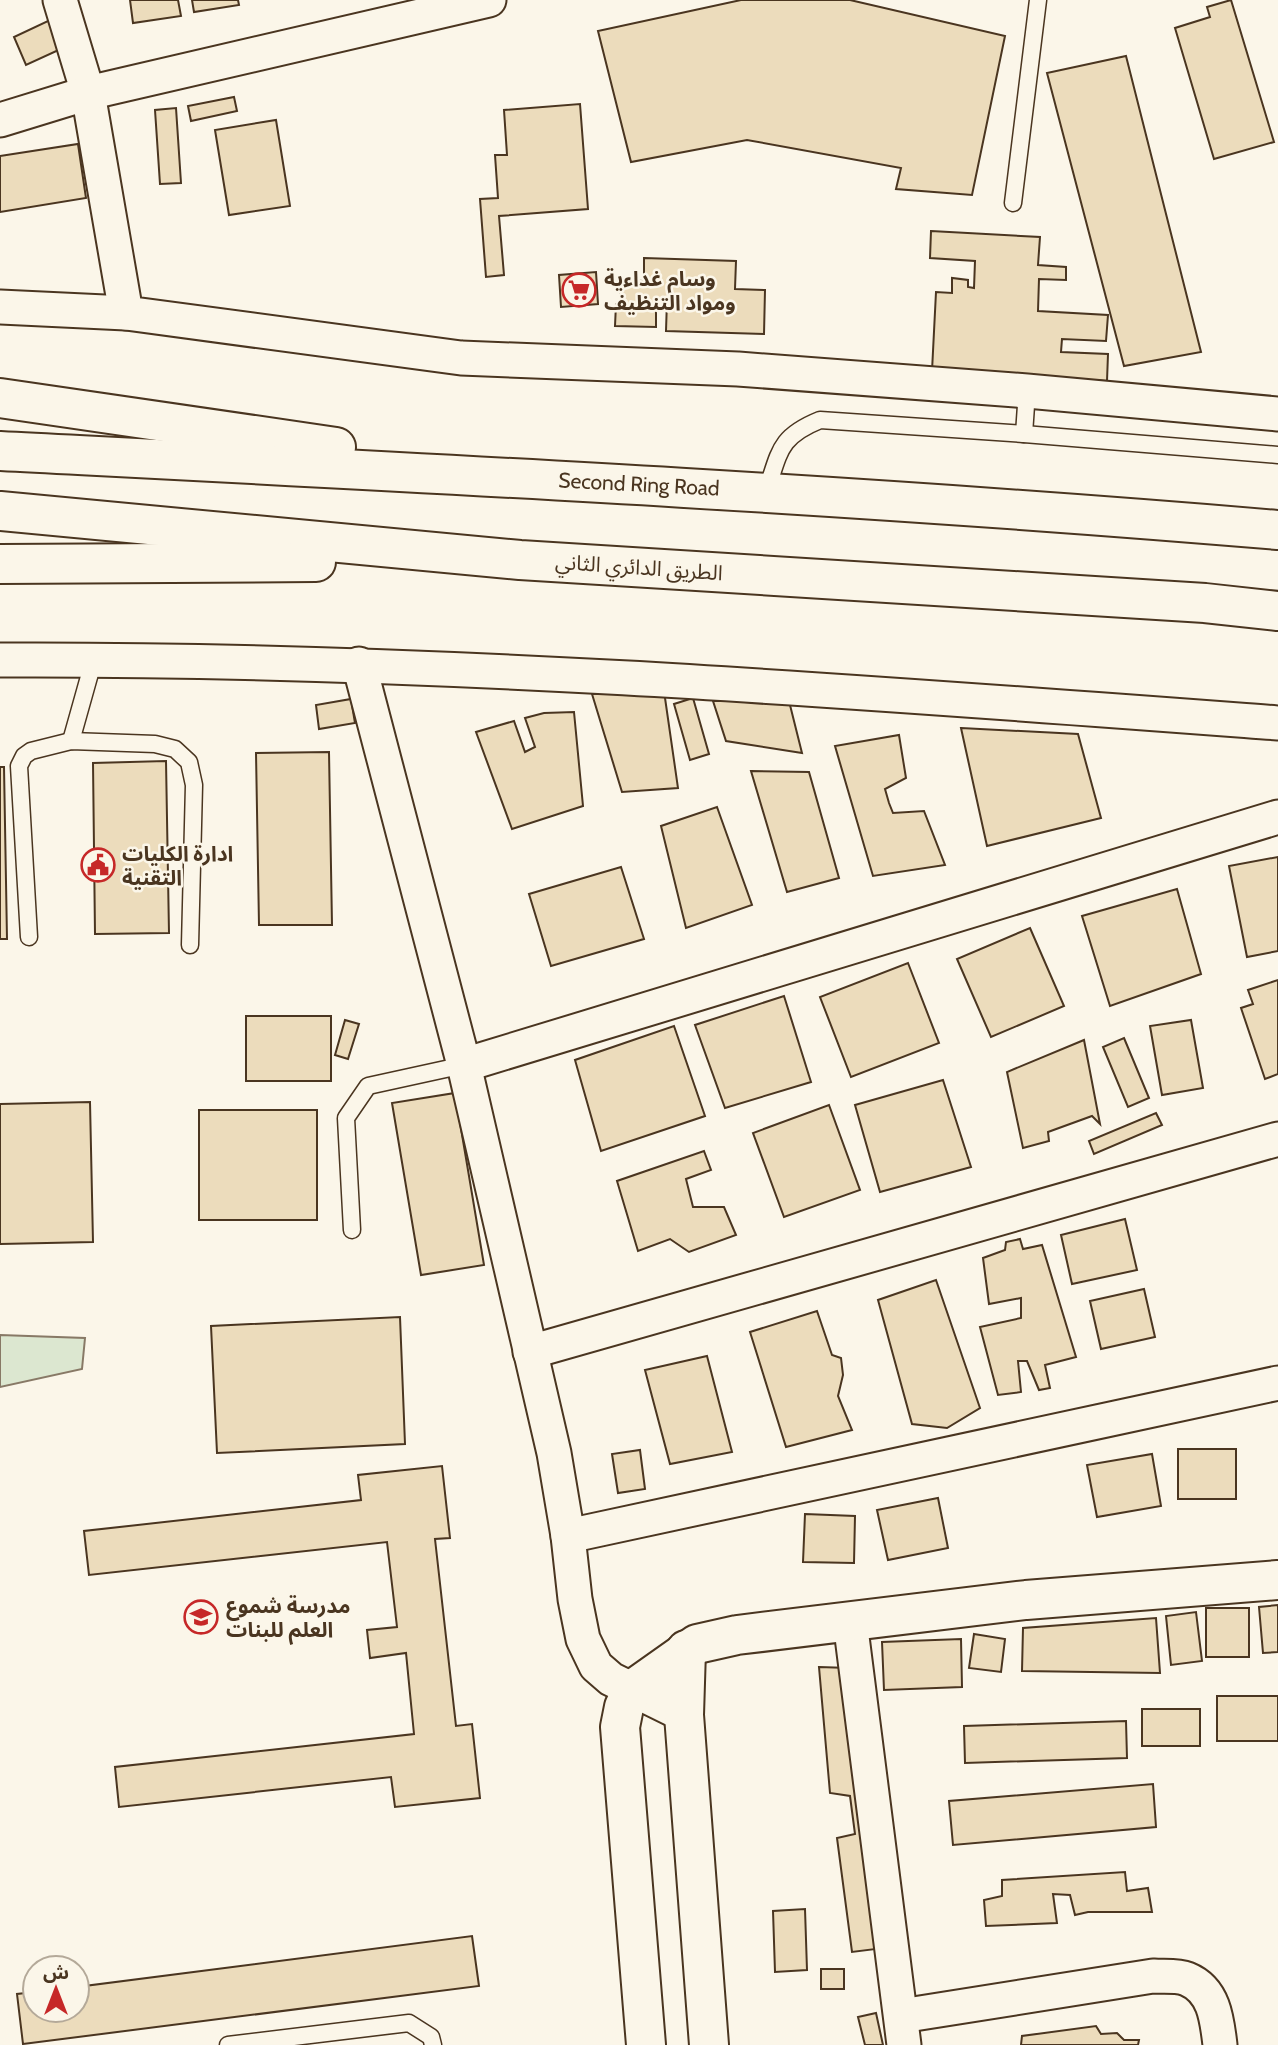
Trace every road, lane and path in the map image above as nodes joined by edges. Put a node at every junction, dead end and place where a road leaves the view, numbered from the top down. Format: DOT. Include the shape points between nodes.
graph roads {
  1 [pos="60,0"];
  2 [pos="489,0"];
  3 [pos="1038,0"];
  4 [pos="88,93"];
  5 [pos="0,120"];
  6 [pos="1013,203"];
  7 [pos="0,307"];
  8 [pos="126,313"];
  9 [pos="1027,391"];
  10 [pos="0,398"];
  11 [pos="1278,414"];
  12 [pos="1024,434"];
  13 [pos="0,451"];
  14 [pos="1278,455"];
  15 [pos="521,477"];
  16 [pos="766,492"];
  17 [pos="0,512"];
  18 [pos="1278,530"];
  19 [pos="520,560"];
  20 [pos="0,564"];
  21 [pos="1278,611"];
  22 [pos="94,659"];
  23 [pos="0,660"];
  24 [pos="359,664"];
  25 [pos="1278,723"];
  26 [pos="71,741"];
  27 [pos="1278,817"];
  28 [pos="29,937"];
  29 [pos="190,945"];
  30 [pos="464,1065"];
  31 [pos="1278,1139"];
  32 [pos="352,1230"];
  33 [pos="530,1352"];
  34 [pos="1278,1383"];
  35 [pos="568,1536"];
  36 [pos="1278,1580"];
  37 [pos="850,1620"];
  38 [pos="686,1650"];
  39 [pos="632,1690"];
  40 [pos="684,1715"];
  41 [pos="903,2031"];
  42 [pos="228,2045"];
  43 [pos="433,2045"];
  44 [pos="646,2045"];
  45 [pos="709,2045"];
  46 [pos="1220,2045"];
  1 -- 4 [label="street"];
  2 -- 4 [label="street"];
  3 -- 6 [label="lane"];
  4 -- 5 [label="street"];
  4 -- 8 [label="street"];
  7 -- 8 [label="street"];
  8 -- 9 [label="street" via="461,358 738,369"];
  9 -- 11 [label="street"];
  9 -- 12 [label="lane"];
  10 -- 15 [label="main road"];
  12 -- 14 [label="lane"];
  12 -- 16 [label="lane" via="820,420 800,428 784,442"];
  13 -- 15 [label="main road, Second Ring Road"];
  15 -- 16 [label="main road, Second Ring Road"];
  16 -- 18 [label="main road, Second Ring Road"];
  17 -- 19 [label="main road, الطريق الدائري الثاني"];
  19 -- 20 [label="main road"];
  19 -- 21 [label="main road, الطريق الدائري الثاني"];
  22 -- 23 [label="street"];
  22 -- 24 [label="street"];
  22 -- 26 [label="lane"];
  24 -- 25 [label="street" via="789,686"];
  24 -- 30 [label="street"];
  26 -- 28 [label="lane" via="32,751 19,766"];
  26 -- 29 [label="lane" via="155,744 175,749 189,762 194,785"];
  27 -- 30 [label="street"];
  30 -- 32 [label="lane" via="368,1086 358,1099 346,1118"];
  30 -- 33 [label="street"];
  31 -- 33 [label="street"];
  33 -- 35 [label="street"];
  34 -- 35 [label="street"];
  35 -- 39 [label="street" via="583,1639 596,1666"];
  36 -- 37 [label="main road" via="1026,1600"];
  37 -- 38 [label="main road" via="737,1635"];
  37 -- 41 [label="street"];
  38 -- 39 [label="main road"];
  38 -- 40 [label="main road"];
  39 -- 40 [label="street"];
  39 -- 44 [label="main road" via="620,1727"];
  40 -- 45 [label="main road"];
  41 -- 46 [label="street" via="1153,1976 1185,1978 1206,1991"];
  42 -- 43 [label="lane" via="409,2023 431,2037"];
}
